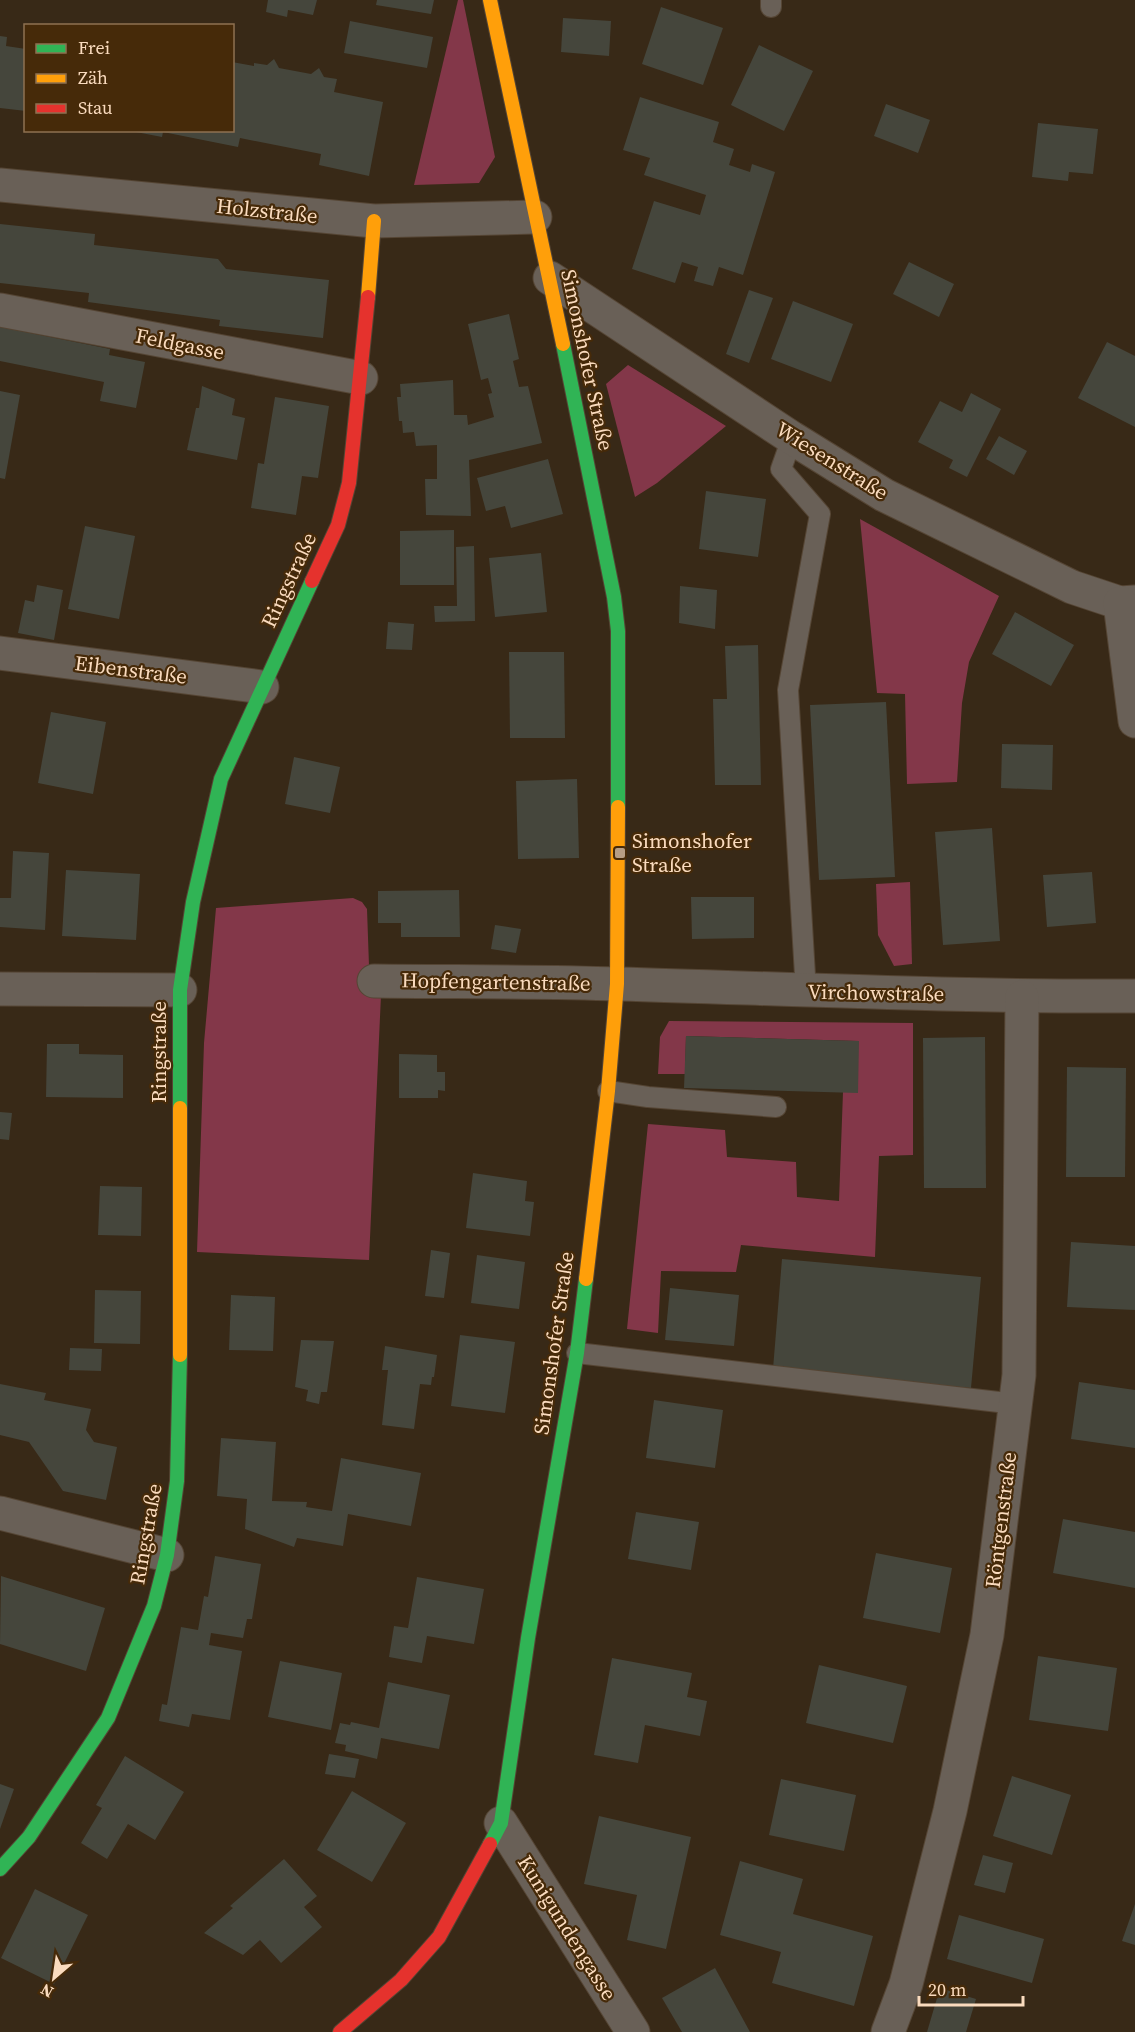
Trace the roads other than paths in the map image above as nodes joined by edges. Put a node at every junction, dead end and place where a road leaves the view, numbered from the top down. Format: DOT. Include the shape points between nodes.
graph roads {
  1 [pos="490,0"];
  2 [pos="0,185"];
  3 [pos="535,217"];
  4 [pos="374,222"];
  5 [pos="550,278"];
  6 [pos="0,310"];
  7 [pos="361,378"];
  8 [pos="792,438"];
  9 [pos="1127,602"];
  10 [pos="0,653"];
  11 [pos="262,687"];
  12 [pos="1135,721"];
  13 [pos="374,981"];
  14 [pos="617,984"];
  15 [pos="0,989"];
  16 [pos="180,990"];
  17 [pos="806,992"];
  18 [pos="1135,996"];
  19 [pos="1022,997"];
  20 [pos="608,1091"];
  21 [pos="776,1107"];
  22 [pos="577,1353"];
  23 [pos="1016,1404"];
  24 [pos="0,1513"];
  25 [pos="167,1556"];
  26 [pos="501,1823"];
  27 [pos="0,1869"];
  28 [pos="340,2032"];
  29 [pos="633,2032"];
  30 [pos="888,2032"];
  1 -- 3 [label="street, Simonshofer Straße"];
  2 -- 4 [label="street, Holzstraße"];
  3 -- 4 [label="street, Holzstraße"];
  3 -- 5 [label="street, Simonshofer Straße"];
  4 -- 7 [label="street, Ringstraße"];
  5 -- 8 [label="street, Wiesenstraße"];
  5 -- 14 [label="street, Simonshofer Straße" via="618,631"];
  6 -- 7 [label="street, Feldgasse"];
  7 -- 11 [label="street, Ringstraße" via="349,483 338,525"];
  8 -- 9 [label="street, Wiesenstraße" via="884,495 1072,587"];
  8 -- 17 [label="lane" via="781,469 820,514 788,690"];
  9 -- 12 [label="street"];
  10 -- 11 [label="street, Eibenstraße"];
  11 -- 16 [label="street, Ringstraße" via="221,778 193,902"];
  13 -- 14 [label="street, Hopfengartenstraße"];
  14 -- 17 [label="street, Virchowstraße"];
  14 -- 20 [label="street, Simonshofer Straße"];
  15 -- 16 [label="street"];
  16 -- 25 [label="street, Ringstraße" via="180,1408 177,1481"];
  17 -- 19 [label="street, Virchowstraße"];
  18 -- 19 [label="street, Virchowstraße"];
  19 -- 23 [label="street, Röntgenstraße"];
  20 -- 21 [label="lane"];
  20 -- 22 [label="street, Simonshofer Straße"];
  22 -- 23 [label="lane"];
  22 -- 26 [label="street, Simonshofer Straße"];
  23 -- 30 [label="street, Röntgenstraße" via="987,1635 947,1822 906,1984"];
  24 -- 25 [label="street"];
  25 -- 27 [label="street, Ringstraße" via="154,1606 108,1718 29,1837"];
  26 -- 28 [label="street, Simonshofer Straße" via="438,1937 401,1980"];
  26 -- 29 [label="street, Kunigundengasse"];
}
